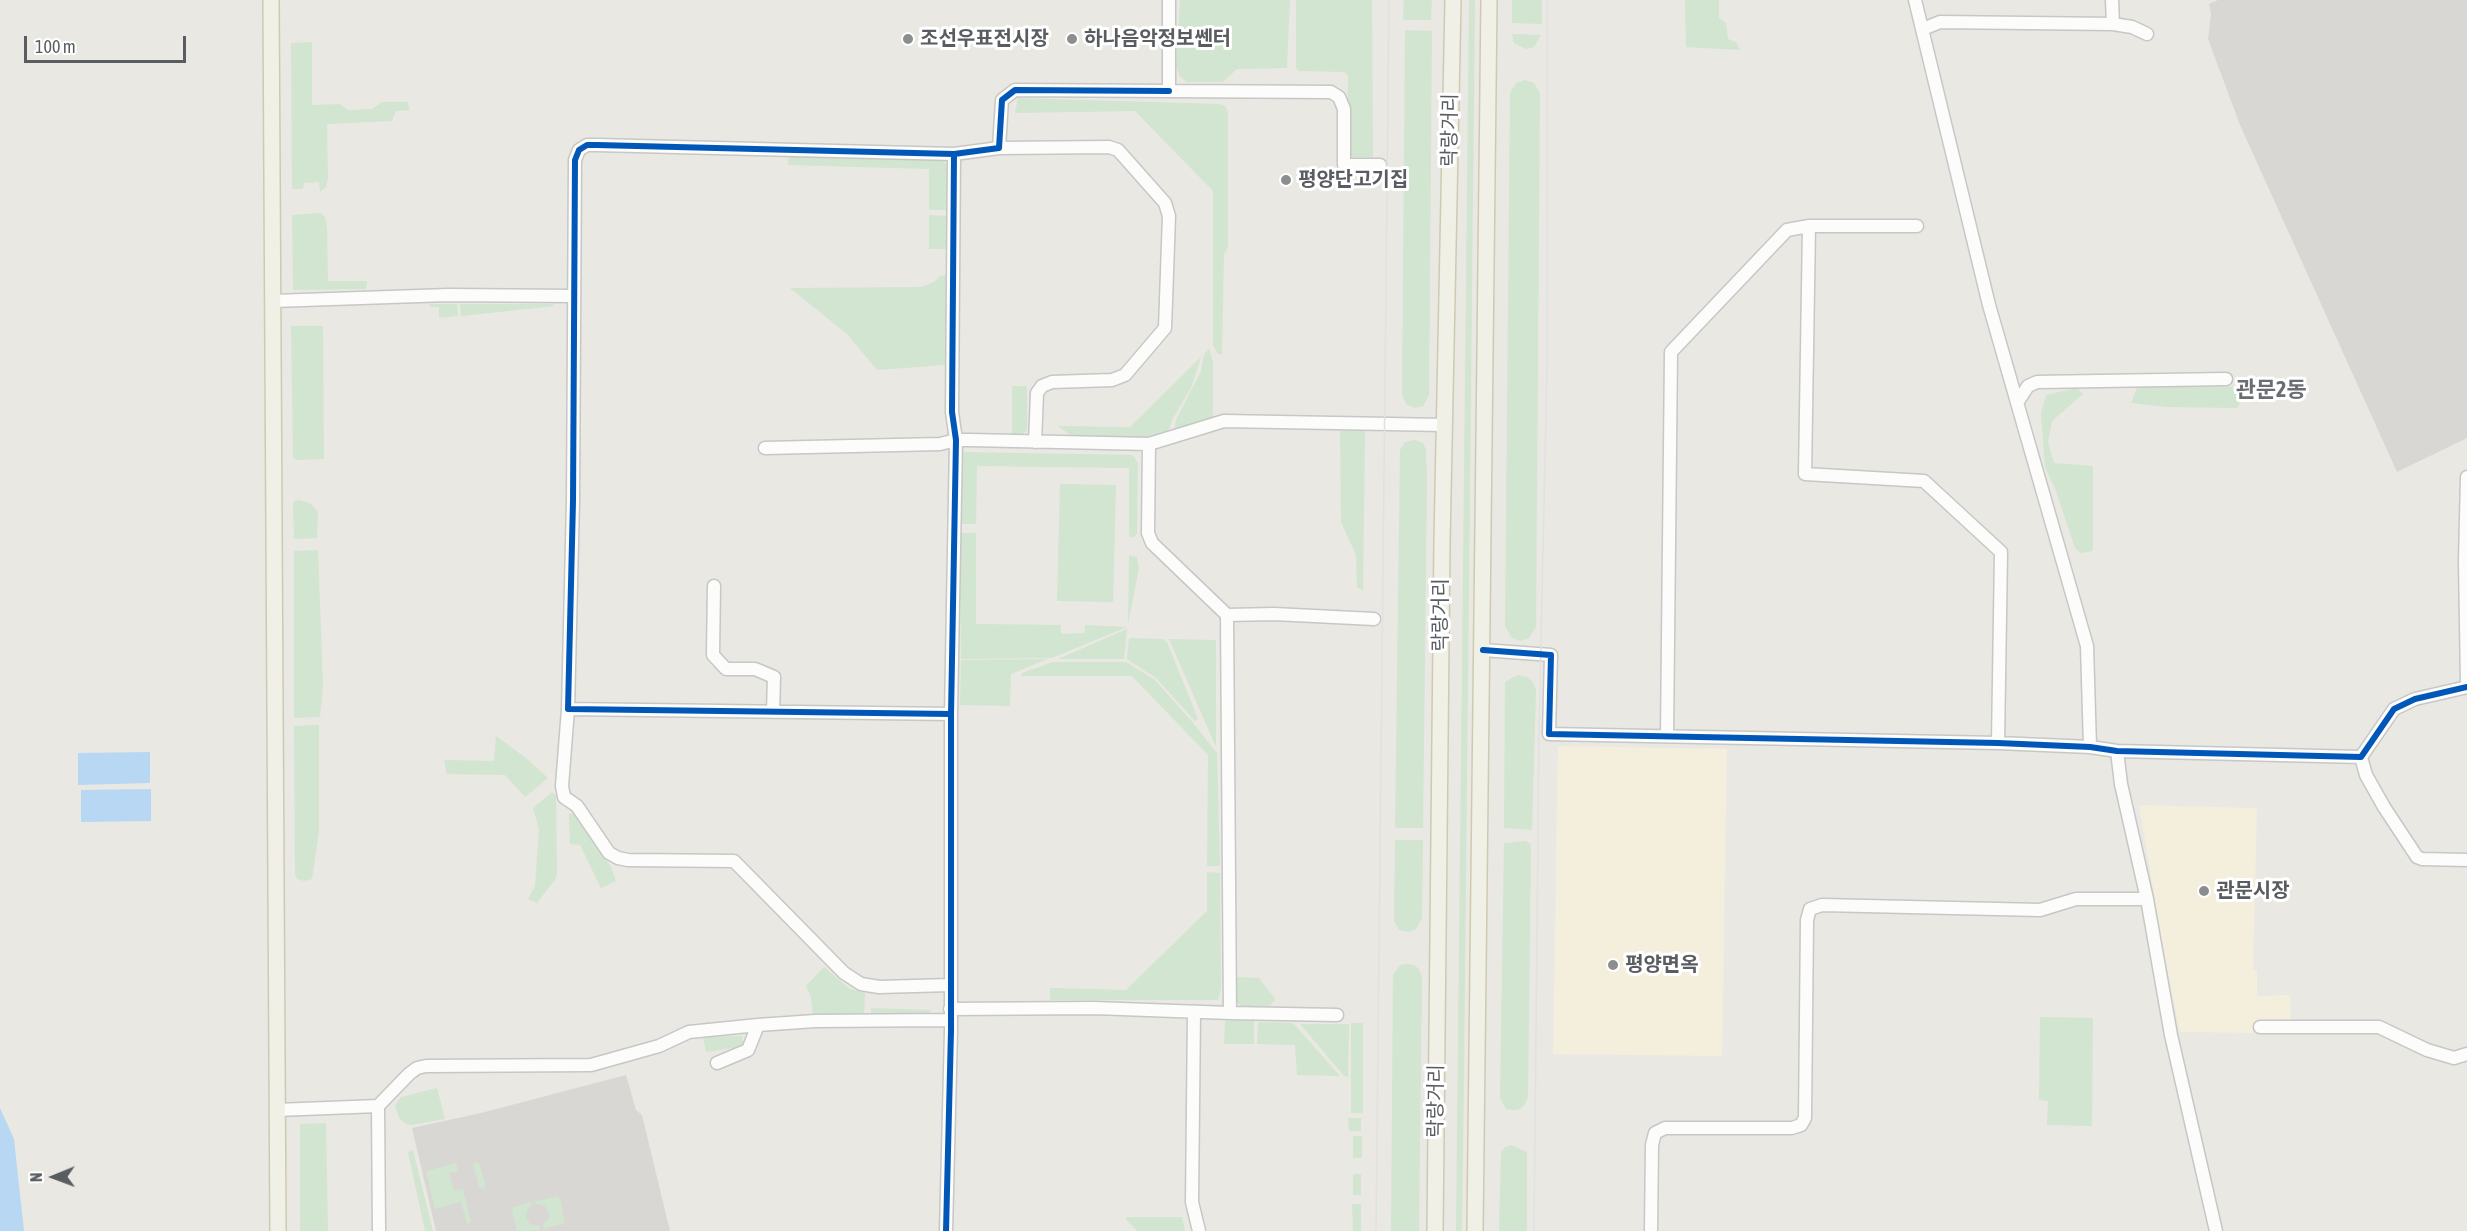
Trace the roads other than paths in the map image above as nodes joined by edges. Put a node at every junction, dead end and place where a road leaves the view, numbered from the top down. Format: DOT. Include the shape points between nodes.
graph roads {
  1 [pos="271,0"];
  2 [pos="1169,0"];
  3 [pos="1453,0"];
  4 [pos="1489,0"];
  5 [pos="1915,0"];
  6 [pos="2112,0"];
  7 [pos="2113,24"];
  8 [pos="1923,29"];
  9 [pos="2147,34"];
  10 [pos="1169,91"];
  11 [pos="999,148"];
  12 [pos="954,154"];
  13 [pos="1380,165"];
  14 [pos="1809,226"];
  15 [pos="1917,226"];
  16 [pos="574,296"];
  17 [pos="273,301"];
  18 [pos="2226,379"];
  19 [pos="2017,403"];
  20 [pos="1444,425"];
  21 [pos="956,440"];
  22 [pos="1035,442"];
  23 [pos="1149,444"];
  24 [pos="765,448"];
  25 [pos="2467,477"];
  26 [pos="714,586"];
  27 [pos="1227,615"];
  28 [pos="1374,619"];
  29 [pos="1483,650"];
  30 [pos="2467,687"];
  31 [pos="568,709"];
  32 [pos="773,712"];
  33 [pos="951,714"];
  34 [pos="1666,736"];
  35 [pos="1998,743"];
  36 [pos="2090,747"];
  37 [pos="2117,751"];
  38 [pos="2361,757"];
  39 [pos="2467,860"];
  40 [pos="2147,899"];
  41 [pos="950,985"];
  42 [pos="1194,1012"];
  43 [pos="1230,1013"];
  44 [pos="950,1014"];
  45 [pos="1337,1015"];
  46 [pos="758,1025"];
  47 [pos="2260,1027"];
  48 [pos="2467,1054"];
  49 [pos="717,1063"];
  50 [pos="378,1106"];
  51 [pos="277,1110"];
  52 [pos="278,1231"];
  53 [pos="379,1231"];
  54 [pos="946,1231"];
  55 [pos="1199,1231"];
  56 [pos="1435,1231"];
  57 [pos="1475,1231"];
  58 [pos="1651,1231"];
  59 [pos="2216,1231"];
  1 -- 17 [label="main road"];
  2 -- 10 [label="street"];
  3 -- 20 [label="main road, 락랑거리"];
  4 -- 29 [label="main road, 락랑거리"];
  5 -- 8 [label="street"];
  6 -- 7 [label="street"];
  7 -- 8 [label="street" via="1940,22"];
  7 -- 9 [label="street"];
  8 -- 19 [label="street" via="1989,305"];
  10 -- 11 [label="street" via="1015,90 1002,100"];
  10 -- 13 [label="street" via="1331,92 1340,97 1344,109 1344,165"];
  11 -- 12 [label="street"];
  11 -- 22 [label="street" via="1118,150 1165,203 1169,216 1165,328 1125,375 1112,380 1052,382 1042,386 1037,393"];
  12 -- 16 [label="street" via="587,145 579,150 575,160"];
  12 -- 21 [label="street" via="952,412"];
  14 -- 15 [label="street"];
  14 -- 34 [label="street" via="1786,230 1671,352"];
  14 -- 35 [label="street" via="1805,474 1924,481 2001,552"];
  16 -- 17 [label="street"];
  16 -- 31 [label="street"];
  17 -- 51 [label="main road"];
  18 -- 19 [label="street" via="2037,382 2028,386"];
  19 -- 36 [label="street" via="2087,646"];
  20 -- 23 [label="street" via="1224,421"];
  20 -- 56 [label="main road, 락랑거리"];
  21 -- 22 [label="street"];
  21 -- 24 [label="street" via="940,444"];
  21 -- 33 [label="street"];
  22 -- 23 [label="street"];
  23 -- 27 [label="street" via="1148,532 1152,543"];
  25 -- 30 [label="street"];
  26 -- 32 [label="street" via="713,655 726,669 755,669 774,677"];
  27 -- 28 [label="street"];
  27 -- 43 [label="street"];
  29 -- 34 [label="street" via="1551,655 1549,734"];
  29 -- 57 [label="main road, 락랑거리"];
  30 -- 38 [label="street" via="2415,699 2394,709"];
  31 -- 32 [label="street"];
  31 -- 41 [label="street" via="564,797 578,806 609,853 628,860 734,861 844,973 861,984"];
  32 -- 33 [label="street"];
  33 -- 41 [label="street"];
  34 -- 35 [label="street"];
  35 -- 36 [label="street"];
  36 -- 37 [label="street"];
  37 -- 38 [label="street"];
  37 -- 40 [label="street"];
  38 -- 39 [label="street" via="2384,807 2417,856 2422,860"];
  40 -- 58 [label="street" via="2076,899 2040,910 1822,905 1810,909 1805,1118 1801,1125 1792,1128 1665,1128 1655,1133"];
  40 -- 59 [label="street" via="2171,1035"];
  41 -- 44 [label="street"];
  42 -- 43 [label="street"];
  42 -- 44 [label="street" via="1094,1008"];
  42 -- 55 [label="street" via="1192,1202"];
  43 -- 45 [label="street"];
  44 -- 46 [label="street"];
  44 -- 54 [label="street"];
  46 -- 49 [label="street" via="748,1050"];
  46 -- 50 [label="street" via="689,1032 659,1046 591,1065 426,1066 409,1074"];
  47 -- 48 [label="street" via="2379,1027 2427,1050 2454,1058"];
  50 -- 51 [label="street"];
  50 -- 53 [label="street"];
  51 -- 52 [label="main road"];
}
